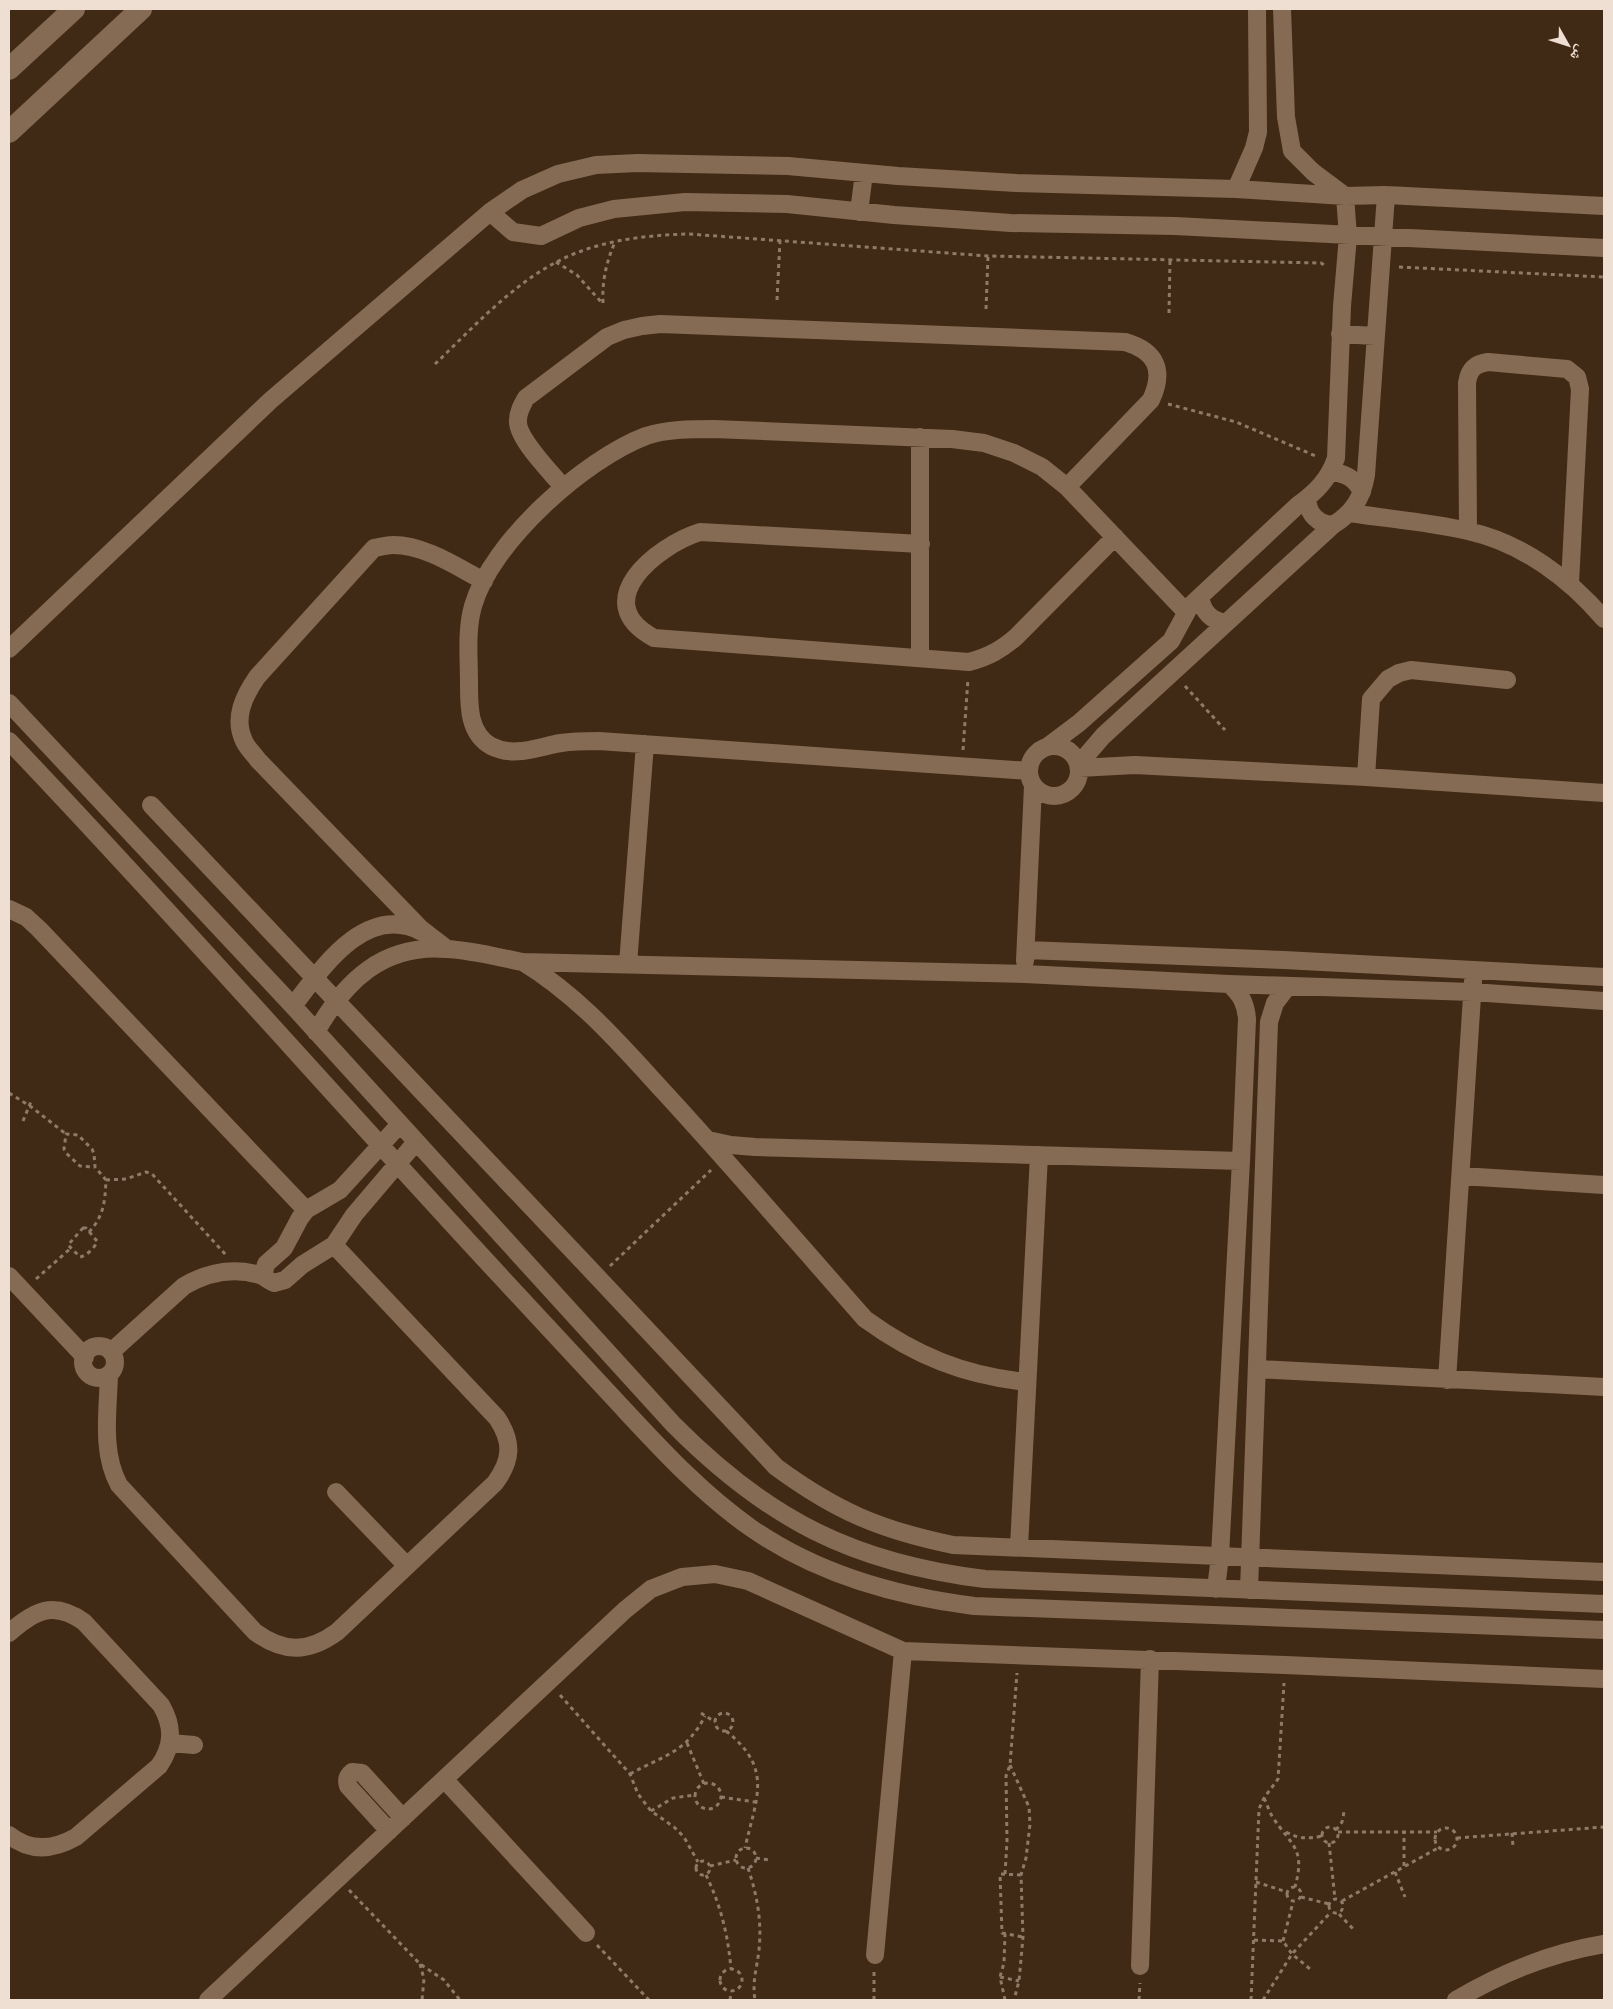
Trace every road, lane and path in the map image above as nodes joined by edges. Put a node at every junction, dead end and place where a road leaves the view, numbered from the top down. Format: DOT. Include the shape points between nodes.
graph roads {
  1 [pos="74,9"];
  2 [pos="141,9"];
  3 [pos="1257,9"];
  4 [pos="1282,9"];
  5 [pos="9,69"];
  6 [pos="9,132"];
  7 [pos="864,173"];
  8 [pos="1236,189"];
  9 [pos="1386,195"];
  10 [pos="1345,196"];
  11 [pos="1604,206"];
  12 [pos="490,212"];
  13 [pos="859,212"];
  14 [pos="1383,235"];
  15 [pos="1348,236"];
  16 [pos="780,240"];
  17 [pos="615,242"];
  18 [pos="1604,248"];
  19 [pos="988,256"];
  20 [pos="1170,260"];
  21 [pos="556,262"];
  22 [pos="1380,266"];
  23 [pos="1328,272"];
  24 [pos="1604,277"];
  25 [pos="778,300"];
  26 [pos="986,309"];
  27 [pos="1169,313"];
  28 [pos="1340,334"];
  29 [pos="1375,336"];
  30 [pos="435,364"];
  31 [pos="1152,400"];
  32 [pos="920,438"];
  33 [pos="1316,446"];
  34 [pos="1316,456"];
  35 [pos="1332,469"];
  36 [pos="563,487"];
  37 [pos="1067,487"];
  38 [pos="1362,492"];
  39 [pos="1307,498"];
  40 [pos="1350,513"];
  41 [pos="1333,526"];
  42 [pos="1468,530"];
  43 [pos="1115,537"];
  44 [pos="921,544"];
  45 [pos="484,581"];
  46 [pos="1570,584"];
  47 [pos="1200,597"];
  48 [pos="1186,612"];
  49 [pos="1604,619"];
  50 [pos="1225,623"];
  51 [pos="1171,641"];
  52 [pos="9,649"];
  53 [pos="1191,655"];
  54 [pos="920,658"];
  55 [pos="969,662"];
  56 [pos="1172,672"];
  57 [pos="1507,680"];
  58 [pos="9,703"];
  59 [pos="35,730"];
  60 [pos="1225,730"];
  61 [pos="645,744"];
  62 [pos="12,745"];
  63 [pos="1047,747"];
  64 [pos="962,766"];
  65 [pos="1079,766"];
  66 [pos="1366,777"];
  67 [pos="1031,778"];
  68 [pos="1604,793"];
  69 [pos="151,805"];
  70 [pos="9,909"];
  71 [pos="429,936"];
  72 [pos="447,949"];
  73 [pos="1026,950"];
  74 [pos="1284,960"];
  75 [pos="522,962"];
  76 [pos="628,964"];
  77 [pos="1450,969"];
  78 [pos="1474,970"];
  79 [pos="1024,974"];
  80 [pos="1604,977"];
  81 [pos="314,979"];
  82 [pos="1229,984"];
  83 [pos="1285,986"];
  84 [pos="1449,992"];
  85 [pos="1472,992"];
  86 [pos="336,1000"];
  87 [pos="1604,1000"];
  88 [pos="293,1006"];
  89 [pos="316,1032"];
  90 [pos="9,1093"];
  91 [pos="32,1098"];
  92 [pos="30,1106"];
  93 [pos="23,1121"];
  94 [pos="400,1124"];
  95 [pos="66,1134"];
  96 [pos="708,1140"];
  97 [pos="416,1142"];
  98 [pos="380,1146"];
  99 [pos="1039,1154"];
  100 [pos="724,1158"];
  101 [pos="1241,1161"];
  102 [pos="397,1164"];
  103 [pos="95,1167"];
  104 [pos="1461,1176"];
  105 [pos="106,1180"];
  106 [pos="1604,1185"];
  107 [pos="306,1210"];
  108 [pos="89,1232"];
  109 [pos="334,1245"];
  110 [pos="71,1248"];
  111 [pos="234,1271"];
  112 [pos="9,1276"];
  113 [pos="263,1276"];
  114 [pos="599,1276"];
  115 [pos="23,1291"];
  116 [pos="112,1352"];
  117 [pos="85,1357"];
  118 [pos="1258,1369"];
  119 [pos="109,1375"];
  120 [pos="1447,1380"];
  121 [pos="1026,1382"];
  122 [pos="1604,1386"];
  123 [pos="336,1492"];
  124 [pos="1019,1547"];
  125 [pos="1220,1556"];
  126 [pos="1251,1558"];
  127 [pos="406,1566"];
  128 [pos="1604,1572"];
  129 [pos="1216,1589"];
  130 [pos="1249,1590"];
  131 [pos="1604,1604"];
  132 [pos="1604,1630"];
  133 [pos="9,1633"];
  134 [pos="903,1651"];
  135 [pos="1018,1655"];
  136 [pos="1150,1659"];
  137 [pos="1285,1665"];
  138 [pos="1604,1680"];
  139 [pos="548,1682"];
  140 [pos="701,1713"];
  141 [pos="706,1716"];
  142 [pos="715,1722"];
  143 [pos="726,1731"];
  144 [pos="170,1743"];
  145 [pos="687,1743"];
  146 [pos="194,1745"];
  147 [pos="1010,1765"];
  148 [pos="630,1774"];
  149 [pos="444,1779"];
  150 [pos="704,1784"];
  151 [pos="695,1795"];
  152 [pos="721,1797"];
  153 [pos="1264,1798"];
  154 [pos="755,1802"];
  155 [pos="651,1811"];
  156 [pos="1344,1812"];
  157 [pos="403,1818"];
  158 [pos="1604,1827"];
  159 [pos="389,1830"];
  160 [pos="1283,1831"];
  161 [pos="1337,1831"];
  162 [pos="1404,1832"];
  163 [pos="1437,1832"];
  164 [pos="1512,1833"];
  165 [pos="9,1835"];
  166 [pos="1322,1836"];
  167 [pos="1457,1838"];
  168 [pos="1329,1843"];
  169 [pos="1513,1847"];
  170 [pos="745,1848"];
  171 [pos="1438,1848"];
  172 [pos="756,1858"];
  173 [pos="736,1860"];
  174 [pos="769,1860"];
  175 [pos="698,1862"];
  176 [pos="710,1866"];
  177 [pos="1404,1866"];
  178 [pos="748,1868"];
  179 [pos="1395,1872"];
  180 [pos="1005,1874"];
  181 [pos="706,1875"];
  182 [pos="1021,1875"];
  183 [pos="338,1878"];
  184 [pos="1256,1882"];
  185 [pos="1295,1887"];
  186 [pos="1287,1892"];
  187 [pos="1405,1897"];
  188 [pos="1301,1898"];
  189 [pos="1335,1899"];
  190 [pos="1293,1902"];
  191 [pos="1342,1902"];
  192 [pos="1329,1904"];
  193 [pos="1331,1912"];
  194 [pos="1339,1914"];
  195 [pos="1355,1931"];
  196 [pos="586,1933"];
  197 [pos="1005,1934"];
  198 [pos="1023,1937"];
  199 [pos="1254,1940"];
  200 [pos="1284,1941"];
  201 [pos="1604,1944"];
  202 [pos="1292,1954"];
  203 [pos="874,1955"];
  204 [pos="420,1964"];
  205 [pos="1140,1966"];
  206 [pos="731,1969"];
  207 [pos="1310,1969"];
  208 [pos="1000,1977"];
  209 [pos="1020,1981"];
  210 [pos="732,1992"];
  211 [pos="208,2000"];
  212 [pos="422,2000"];
  213 [pos="460,2000"];
  214 [pos="649,2000"];
  215 [pos="730,2000"];
  216 [pos="755,2000"];
  217 [pos="874,2000"];
  218 [pos="1005,2000"];
  219 [pos="1014,2000"];
  220 [pos="1251,2000"];
  221 [pos="1262,2000"];
  222 [pos="1456,2000"];
  1 -- 5 [label="street"];
  2 -- 6 [label="street"];
  3 -- 8 [label="street" via="1258,132"];
  4 -- 10 [label="street" via="1286,117 1292,151"];
  7 -- 8 [label="street" via="1016,183"];
  7 -- 12 [label="street" via="788,166 596,165 558,174 522,190"];
  7 -- 13 [label="street"];
  8 -- 10 [label="street"];
  9 -- 10 [label="street"];
  9 -- 11 [label="street"];
  9 -- 14 [label="street"];
  10 -- 15 [label="street"];
  12 -- 13 [label="street" via="513,232 541,236 580,218 614,209 685,202 787,204"];
  12 -- 52 [label="street" via="271,400"];
  13 -- 15 [label="street" via="1011,224 1175,226"];
  14 -- 15 [label="street"];
  14 -- 18 [label="street"];
  14 -- 22 [label="street"];
  15 -- 28 [label="street"];
  16 -- 17 [label="path" via="689,234"];
  16 -- 19 [label="path"];
  16 -- 25 [label="path"];
  17 -- 21 [label="path"];
  17 -- 21 [label="path" via="605,266 602,303 582,280"];
  19 -- 20 [label="path"];
  19 -- 26 [label="path"];
  20 -- 23 [label="path" via="1321,263 1327,266"];
  20 -- 27 [label="path"];
  21 -- 30 [label="path" via="501,302"];
  22 -- 24 [label="path"];
  22 -- 29 [label="street"];
  28 -- 29 [label="street"];
  28 -- 35 [label="street" via="1336,458"];
  29 -- 38 [label="street" via="1366,475"];
  31 -- 34 [label="path" via="1236,422"];
  31 -- 36 [label="street" via="1158,386 1158,371 1152,356 1125,342 660,324 642,326 607,337 526,398 520,409 517,421 520,433"];
  31 -- 37 [label="street"];
  32 -- 36 [label="street" via="682,429 648,435 617,449"];
  32 -- 37 [label="street" via="984,443 1042,467"];
  32 -- 44 [label="street"];
  33 -- 34 [label="path"];
  34 -- 35 [label="path"];
  35 -- 38 [label="street" via="1350,477"];
  35 -- 39 [label="street" via="1320,487"];
  36 -- 45 [label="street" via="505,547"];
  37 -- 43 [label="street"];
  38 -- 40 [label="street"];
  39 -- 41 [label="street" via="1314,518"];
  39 -- 47 [label="street"];
  40 -- 41 [label="street"];
  40 -- 42 [label="street"];
  41 -- 50 [label="street"];
  42 -- 46 [label="street" via="1511,546 1552,569"];
  42 -- 46 [label="street" via="1468,375 1472,368 1488,362 1567,369 1577,377 1580,389"];
  43 -- 48 [label="street"];
  43 -- 55 [label="street" via="1016,638 1002,649"];
  44 -- 54 [label="street"];
  44 -- 54 [label="street" via="700,532 668,546 642,568 629,587 626,607 640,631 654,638"];
  45 -- 61 [label="street" via="473,606 469,631 469,714 477,731 490,745 507,752 580,741"];
  45 -- 71 [label="street" via="414,548 394,545 374,548 257,677 244,696 240,719 244,741 258,760"];
  46 -- 49 [label="street"];
  47 -- 48 [label="street"];
  47 -- 50 [label="street" via="1205,612"];
  48 -- 51 [label="street"];
  50 -- 53 [label="street"];
  51 -- 53 [label="street" via="1187,645"];
  51 -- 63 [label="street" via="1079,723"];
  53 -- 56 [label="street"];
  54 -- 55 [label="street"];
  55 -- 64 [label="path"];
  56 -- 60 [label="path"];
  56 -- 65 [label="street" via="1103,736"];
  57 -- 66 [label="street" via="1411,670 1388,679 1370,699"];
  58 -- 59 [label="street"];
  59 -- 62 [label="street" via="24,732"];
  59 -- 88 [label="street"];
  61 -- 64 [label="street"];
  61 -- 76 [label="street"];
  62 -- 98 [label="street"];
  63 -- 65 [label="street" via="1064,749 1072,754"];
  63 -- 67 [label="street" via="1034,756"];
  64 -- 67 [label="street"];
  65 -- 66 [label="street" via="1135,765"];
  65 -- 67 [label="street" via="1075,785 1070,791 1054,797 1046,796"];
  66 -- 68 [label="street"];
  67 -- 73 [label="street"];
  69 -- 81 [label="street"];
  70 -- 107 [label="street" via="26,917 39,929"];
  71 -- 72 [label="street"];
  71 -- 81 [label="street" via="401,925 372,929 339,950"];
  72 -- 75 [label="street"];
  72 -- 86 [label="street" via="406,951 390,956 362,974"];
  73 -- 74 [label="street"];
  73 -- 79 [label="street"];
  74 -- 77 [label="street"];
  74 -- 83 [label="street" via="1276,973"];
  75 -- 76 [label="street"];
  75 -- 96 [label="street" via="587,1010"];
  76 -- 79 [label="street"];
  77 -- 78 [label="street"];
  77 -- 84 [label="street"];
  78 -- 80 [label="street"];
  78 -- 85 [label="street"];
  79 -- 82 [label="street"];
  81 -- 86 [label="street"];
  81 -- 88 [label="street"];
  82 -- 83 [label="street"];
  82 -- 101 [label="street" via="1237,991 1246,1009"];
  83 -- 84 [label="street"];
  83 -- 118 [label="street" via="1268,1022"];
  84 -- 85 [label="street"];
  85 -- 87 [label="street"];
  85 -- 104 [label="street"];
  86 -- 89 [label="street"];
  86 -- 114 [label="street"];
  88 -- 89 [label="street"];
  89 -- 94 [label="street"];
  90 -- 92 [label="path"];
  91 -- 92 [label="path"];
  92 -- 93 [label="path"];
  92 -- 95 [label="path"];
  94 -- 97 [label="street"];
  94 -- 98 [label="street"];
  95 -- 103 [label="path" via="78,1135 92,1149"];
  95 -- 103 [label="path" via="66,1154 80,1166"];
  96 -- 99 [label="street" via="755,1147"];
  96 -- 100 [label="street"];
  97 -- 102 [label="street"];
  97 -- 129 [label="street" via="673,1424 725,1473 814,1532 872,1555 950,1575"];
  98 -- 102 [label="street"];
  98 -- 107 [label="street" via="340,1190"];
  99 -- 101 [label="street"];
  99 -- 121 [label="street"];
  100 -- 114 [label="path"];
  100 -- 121 [label="street" via="865,1319 889,1336 941,1363 997,1379"];
  101 -- 125 [label="street"];
  102 -- 109 [label="street" via="354,1215"];
  102 -- 132 [label="street" via="692,1480 753,1529 822,1568 896,1593 974,1606"];
  103 -- 105 [label="path"];
  104 -- 106 [label="street"];
  104 -- 120 [label="street"];
  105 -- 108 [label="path" via="104,1210"];
  105 -- 111 [label="path" via="146,1172 152,1174 220,1248"];
  107 -- 113 [label="street" via="284,1248 266,1264"];
  108 -- 110 [label="path" via="83,1228 68,1243"];
  108 -- 110 [label="path" via="97,1244 84,1257 80,1258"];
  109 -- 113 [label="street" via="280,1283"];
  109 -- 127 [label="street" via="497,1418 509,1443 504,1471 495,1483"];
  110 -- 115 [label="path"];
  111 -- 113 [label="street"];
  111 -- 116 [label="street" via="208,1274 184,1286"];
  112 -- 115 [label="street"];
  114 -- 124 [label="street" via="776,1467 808,1490 877,1526 914,1537 953,1545"];
  115 -- 117 [label="street"];
  116 -- 117 [label="street" via="97,1347"];
  116 -- 119 [label="street" via="115,1364"];
  117 -- 119 [label="street" via="84,1367 90,1375 100,1378"];
  118 -- 120 [label="street"];
  118 -- 126 [label="street"];
  119 -- 127 [label="street" via="109,1462 119,1485 255,1632 267,1641 296,1648 325,1640"];
  120 -- 122 [label="street"];
  121 -- 124 [label="street"];
  123 -- 127 [label="street"];
  124 -- 125 [label="street"];
  125 -- 126 [label="street"];
  125 -- 129 [label="street"];
  126 -- 128 [label="street"];
  126 -- 130 [label="street"];
  129 -- 130 [label="street"];
  130 -- 131 [label="street"];
  133 -- 144 [label="street" via="36,1613 62,1610 73,1614 160,1705 169,1723"];
  134 -- 135 [label="street"];
  134 -- 139 [label="street" via="748,1581 716,1574 682,1577 651,1589"];
  134 -- 203 [label="street"];
  135 -- 136 [label="street"];
  135 -- 147 [label="path"];
  136 -- 137 [label="street"];
  136 -- 205 [label="street"];
  137 -- 138 [label="street"];
  137 -- 153 [label="path" via="1278,1779"];
  139 -- 148 [label="path"];
  139 -- 149 [label="street"];
  140 -- 141 [label="path"];
  141 -- 142 [label="path"];
  141 -- 145 [label="path"];
  142 -- 143 [label="path" via="720,1731"];
  142 -- 143 [label="path" via="722,1713 732,1717 731,1728"];
  143 -- 154 [label="path" via="744,1749 757,1770 759,1786"];
  144 -- 146 [label="street"];
  144 -- 165 [label="street" via="159,1766 76,1837 62,1845 30,1847"];
  145 -- 148 [label="path"];
  145 -- 150 [label="path"];
  147 -- 180 [label="path" via="1006,1776"];
  147 -- 182 [label="path" via="1029,1807 1029,1841"];
  148 -- 155 [label="path" via="638,1794"];
  149 -- 157 [label="street"];
  149 -- 196 [label="street"];
  150 -- 151 [label="path"];
  150 -- 152 [label="path" via="716,1786"];
  151 -- 152 [label="path" via="697,1803 711,1809 718,1805"];
  151 -- 155 [label="path" via="672,1798"];
  152 -- 154 [label="path"];
  153 -- 160 [label="path"];
  153 -- 184 [label="path" via="1259,1809"];
  154 -- 170 [label="path"];
  155 -- 175 [label="path" via="674,1827"];
  156 -- 161 [label="path"];
  157 -- 159 [label="street"];
  157 -- 159 [label="street" via="362,1773 352,1772 346,1781 348,1786"];
  158 -- 164 [label="path"];
  159 -- 183 [label="street"];
  160 -- 166 [label="path" via="1308,1839"];
  160 -- 185 [label="path" via="1293,1842 1298,1857"];
  161 -- 162 [label="path"];
  161 -- 166 [label="path" via="1330,1827"];
  161 -- 168 [label="path" via="1336,1840"];
  162 -- 163 [label="path"];
  162 -- 177 [label="path"];
  163 -- 167 [label="path" via="1449,1829"];
  163 -- 171 [label="path"];
  164 -- 167 [label="path"];
  164 -- 169 [label="path"];
  166 -- 168 [label="path"];
  167 -- 171 [label="path" via="1451,1849"];
  168 -- 189 [label="path"];
  170 -- 172 [label="path" via="751,1849"];
  170 -- 173 [label="path"];
  171 -- 177 [label="path"];
  172 -- 174 [label="path"];
  172 -- 178 [label="path"];
  173 -- 176 [label="path"];
  173 -- 178 [label="path" via="743,1868"];
  175 -- 176 [label="path" via="703,1860"];
  175 -- 181 [label="path" via="698,1874"];
  176 -- 181 [label="path"];
  177 -- 179 [label="path"];
  178 -- 216 [label="path" via="759,1910"];
  179 -- 187 [label="path"];
  179 -- 191 [label="path"];
  180 -- 182 [label="path"];
  180 -- 197 [label="path" via="1000,1874 1002,1933"];
  181 -- 206 [label="path" via="721,1911"];
  182 -- 198 [label="path"];
  183 -- 204 [label="path"];
  183 -- 211 [label="street"];
  184 -- 186 [label="path"];
  184 -- 199 [label="path"];
  185 -- 186 [label="path"];
  185 -- 188 [label="path" via="1299,1889"];
  186 -- 190 [label="path"];
  188 -- 190 [label="path"];
  188 -- 192 [label="path"];
  189 -- 191 [label="path"];
  189 -- 192 [label="path"];
  190 -- 200 [label="path"];
  191 -- 194 [label="path" via="1343,1911"];
  192 -- 193 [label="path"];
  193 -- 194 [label="path"];
  193 -- 202 [label="path"];
  194 -- 195 [label="path"];
  196 -- 214 [label="path"];
  197 -- 198 [label="path"];
  197 -- 208 [label="path"];
  198 -- 209 [label="path"];
  199 -- 200 [label="path"];
  199 -- 220 [label="path"];
  200 -- 202 [label="path"];
  201 -- 222 [label="street" via="1533,1962 1488,1981"];
  202 -- 207 [label="path"];
  202 -- 221 [label="path"];
  203 -- 217 [label="path"];
  204 -- 212 [label="path" via="424,1979"];
  204 -- 213 [label="path" via="444,1980"];
  206 -- 210 [label="path" via="742,1976 742,1984"];
  206 -- 210 [label="path" via="723,1973 720,1981 724,1989"];
  208 -- 209 [label="path"];
  208 -- 218 [label="path"];
  209 -- 219 [label="path"];
  210 -- 215 [label="path"];
}
